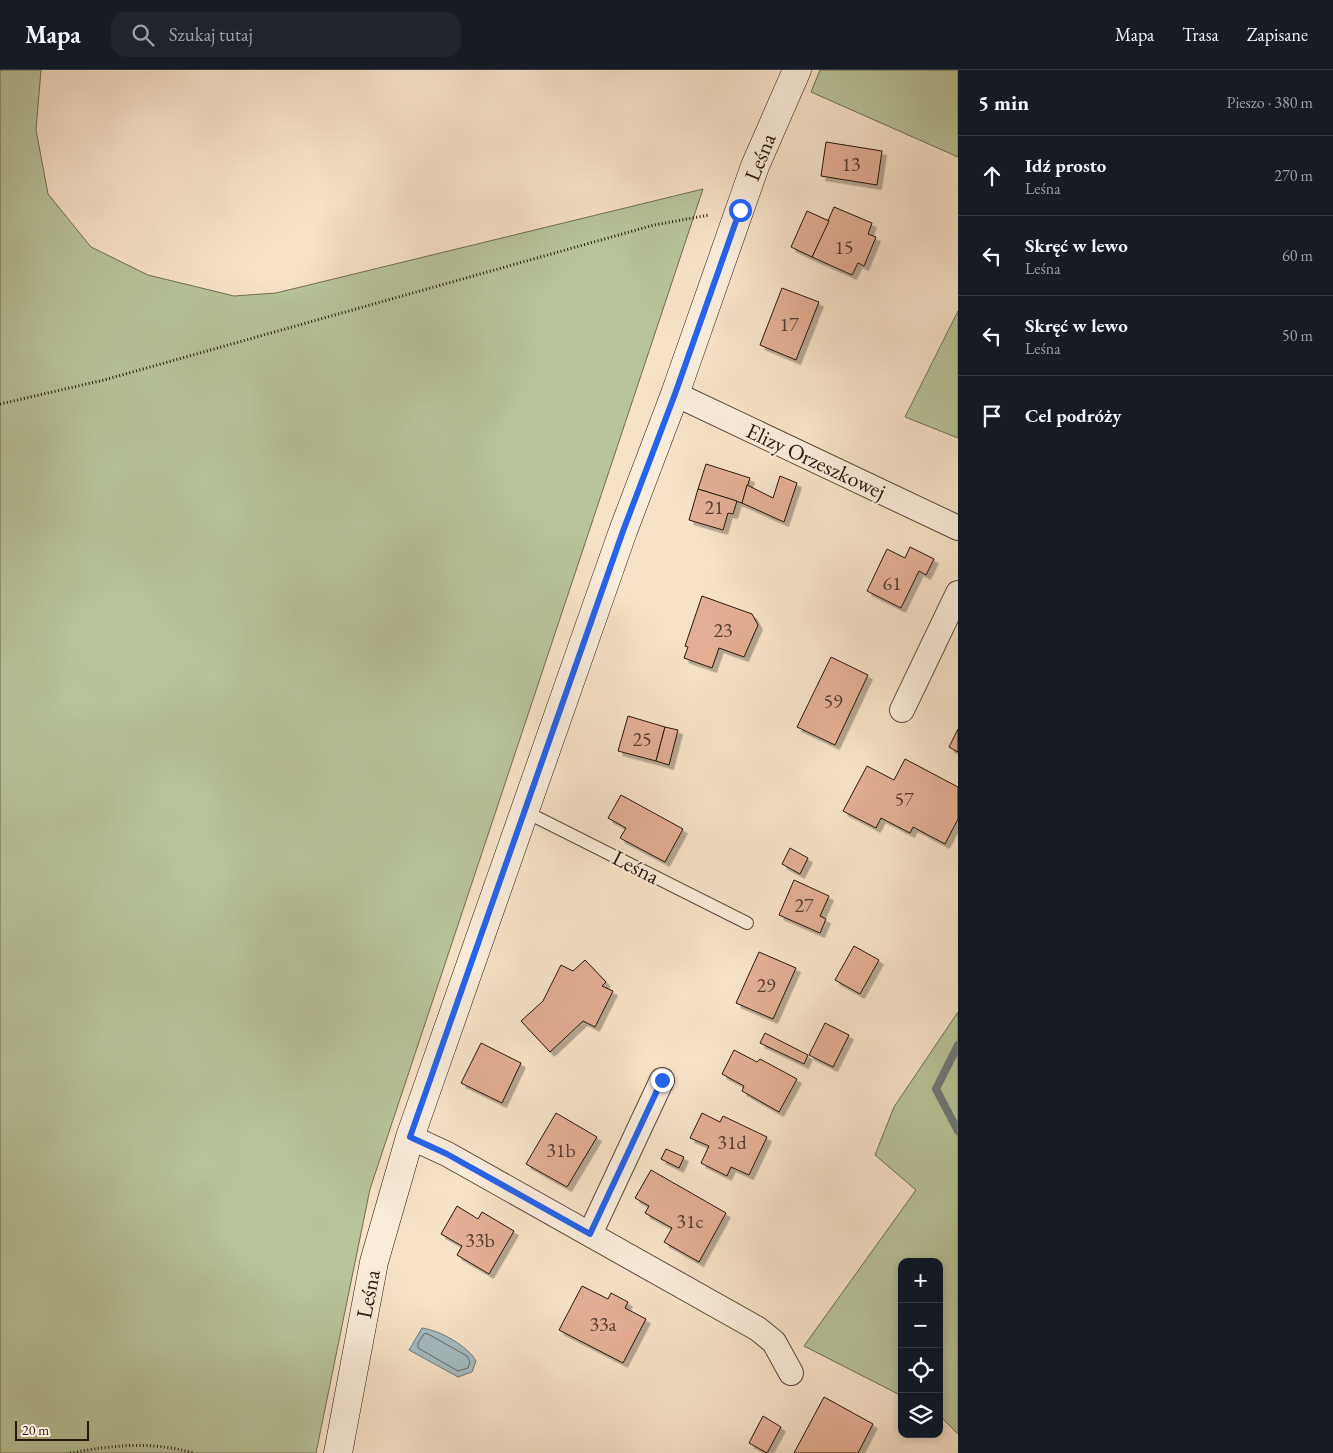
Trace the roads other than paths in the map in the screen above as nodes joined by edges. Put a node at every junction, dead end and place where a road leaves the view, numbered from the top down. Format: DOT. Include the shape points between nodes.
graph roads {
  1 [pos="797,70"];
  2 [pos="675,394"];
  3 [pos="958,528"];
  4 [pos="958,594"];
  5 [pos="902,710"];
  6 [pos="524,811"];
  7 [pos="747,923"];
  8 [pos="662,1080"];
  9 [pos="410,1137"];
  10 [pos="590,1234"];
  11 [pos="791,1373"];
  12 [pos="338,1453"];
  1 -- 2 [label="street, Leśna" via="755,166"];
  2 -- 3 [label="street, Elizy Orzeszkowej"];
  2 -- 6 [label="street, Leśna"];
  4 -- 5 [label="street"];
  6 -- 7 [label="lane, Leśna"];
  6 -- 9 [label="street, Leśna"];
  8 -- 10 [label="street"];
  9 -- 10 [label="street" via="447,1154"];
  9 -- 12 [label="street, Leśna" via="374,1262"];
  10 -- 11 [label="street" via="758,1329 774,1342"];
}
